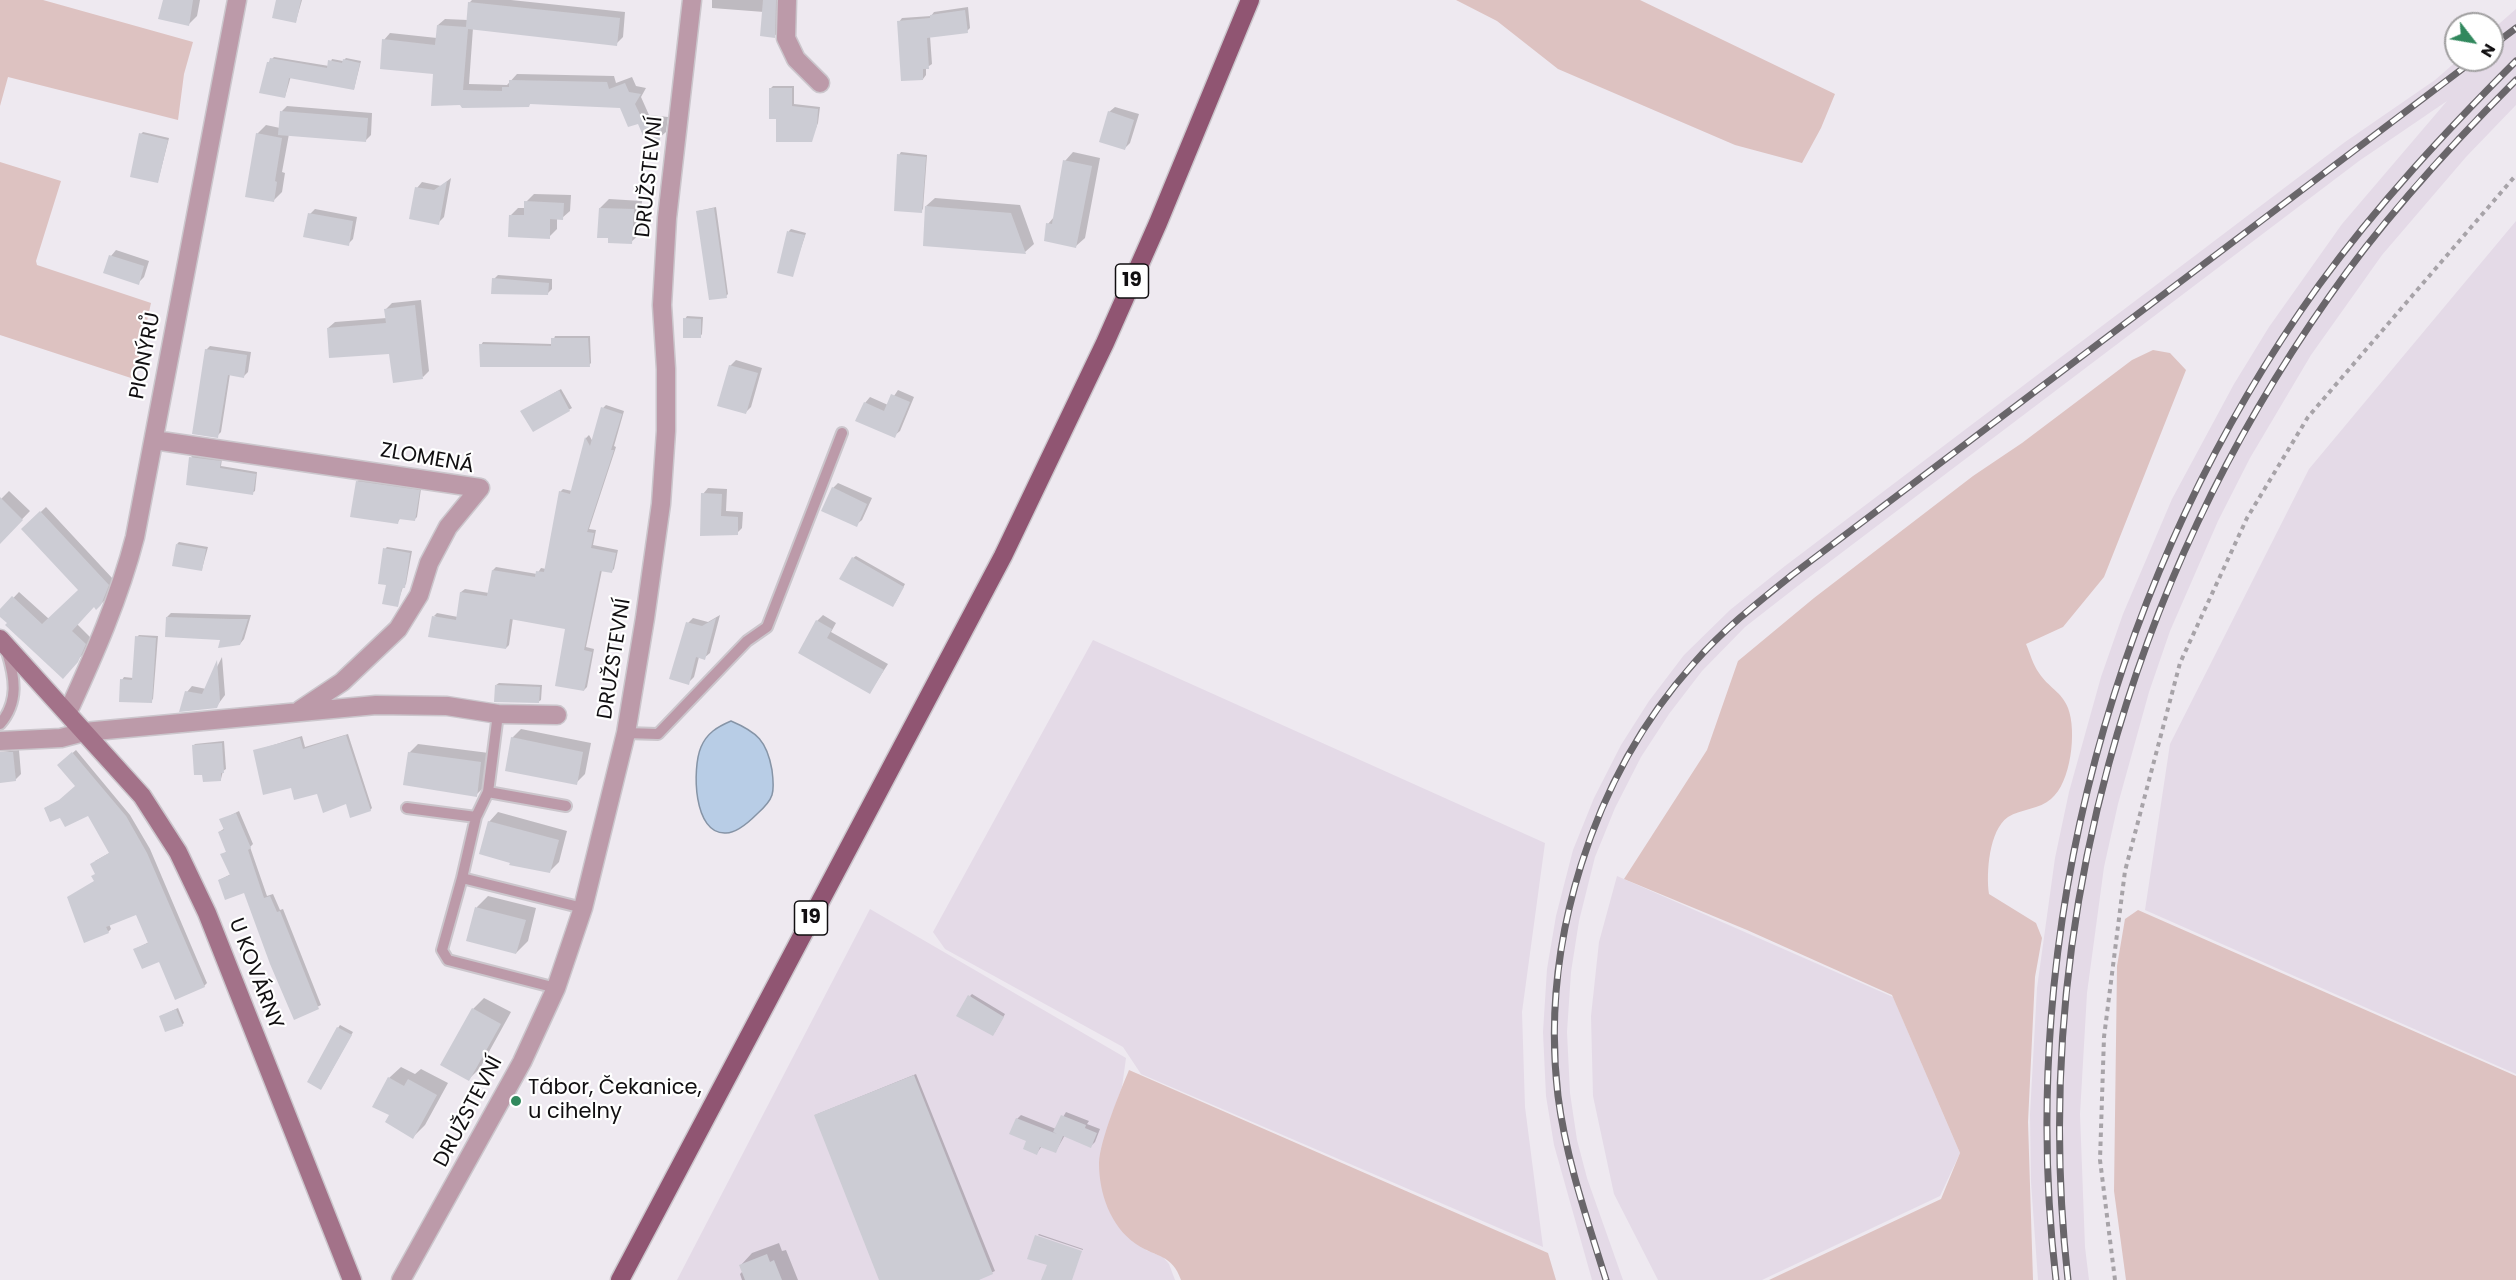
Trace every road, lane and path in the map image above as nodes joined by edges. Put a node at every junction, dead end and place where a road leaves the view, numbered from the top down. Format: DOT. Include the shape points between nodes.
graph roads {
  1 [pos="237,0"];
  2 [pos="692,0"];
  3 [pos="787,0"];
  4 [pos="1250,0"];
  5 [pos="820,83"];
  6 [pos="2516,175"];
  7 [pos="842,433"];
  8 [pos="153,440"];
  9 [pos="2,641"];
  10 [pos="300,711"];
  11 [pos="68,712"];
  12 [pos="498,714"];
  13 [pos="557,715"];
  14 [pos="0,724"];
  15 [pos="84,732"];
  16 [pos="626,733"];
  17 [pos="0,741"];
  18 [pos="488,792"];
  19 [pos="566,806"];
  20 [pos="406,808"];
  21 [pos="476,817"];
  22 [pos="462,878"];
  23 [pos="583,908"];
  24 [pos="555,988"];
  25 [pos="352,1280"];
  26 [pos="401,1280"];
  27 [pos="620,1280"];
  28 [pos="2115,1280"];
  1 -- 8 [label="street, PIONÝRŮ"];
  2 -- 16 [label="street, DRUŽSTEVNÍ" via="667,218 662,305 666,400 661,504"];
  3 -- 5 [label="street" via="786,38 796,59"];
  4 -- 27 [label="main road, 19" via="1115,321 1003,556"];
  6 -- 28 [label="path" via="2308,417 2247,518 2180,663 2125,871 2104,1037 2100,1160"];
  7 -- 16 [label="lane" via="767,627 747,641 658,734"];
  8 -- 10 [label="street, ZLOMENÁ" via="480,488 448,527 429,563 419,595 398,628 342,682"];
  8 -- 11 [label="street, PIONÝRŮ" via="126,571 105,631"];
  9 -- 11 [label="street, U KOVÁRNY"];
  9 -- 14 [label="lane" via="14,674 15,696"];
  10 -- 12 [label="street, ZLOMENÁ" via="376,705 447,706"];
  10 -- 15 [label="street, ZLOMENÁ"];
  11 -- 15 [label="street, U KOVÁRNY"];
  12 -- 13 [label="street, ZLOMENÁ"];
  12 -- 18 [label="lane"];
  15 -- 17 [label="street, ZLOMENÁ" via="61,738"];
  15 -- 25 [label="street, U KOVÁRNY" via="142,796 178,852 207,912"];
  16 -- 23 [label="street, DRUŽSTEVNÍ"];
  18 -- 19 [label="lane"];
  18 -- 21 [label="lane"];
  20 -- 21 [label="lane"];
  21 -- 22 [label="lane"];
  22 -- 23 [label="lane"];
  22 -- 24 [label="lane" via="442,951 444,957"];
  23 -- 24 [label="street, DRUŽSTEVNÍ"];
  24 -- 26 [label="street, DRUŽSTEVNÍ" via="522,1062"];
}
